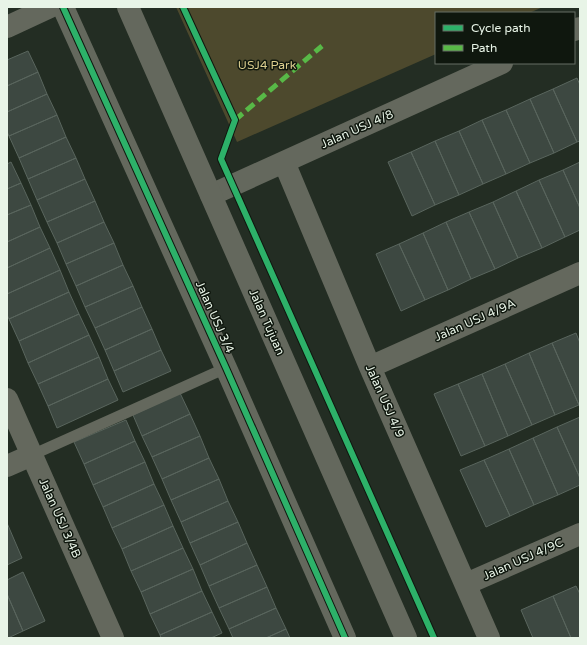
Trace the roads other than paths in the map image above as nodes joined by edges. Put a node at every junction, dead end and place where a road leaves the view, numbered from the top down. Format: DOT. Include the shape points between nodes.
graph roads {
  1 [pos="50,7"];
  2 [pos="64,7"];
  3 [pos="128,7"];
  4 [pos="7,27"];
  5 [pos="500,64"];
  6 [pos="284,162"];
  7 [pos="211,195"];
  8 [pos="580,273"];
  9 [pos="370,367"];
  10 [pos="226,368"];
  11 [pos="7,399"];
  12 [pos="32,455"];
  13 [pos="7,466"];
  14 [pos="580,534"];
  15 [pos="466,584"];
  16 [pos="108,636"];
  17 [pos="344,638"];
  18 [pos="406,638"];
  19 [pos="489,638"];
  1 -- 4 [label="street"];
  2 -- 10 [label="street, Jalan USJ 3/4"];
  3 -- 7 [label="street, Jalan Tujuan"];
  5 -- 6 [label="street, Jalan USJ 4/8"];
  6 -- 7 [label="street, Jalan USJ 4/8"];
  6 -- 9 [label="street, Jalan USJ 4/9"];
  7 -- 18 [label="street, Jalan Tujuan"];
  8 -- 9 [label="street, Jalan USJ 4/9A"];
  9 -- 15 [label="street, Jalan USJ 4/9"];
  10 -- 12 [label="lane"];
  10 -- 17 [label="street, Jalan USJ 3/4"];
  11 -- 12 [label="street, Jalan USJ 3/4B"];
  12 -- 13 [label="street"];
  12 -- 16 [label="street, Jalan USJ 3/4B"];
  14 -- 15 [label="street, Jalan USJ 4/9C"];
  15 -- 19 [label="street, Jalan USJ 4/9"];
}
